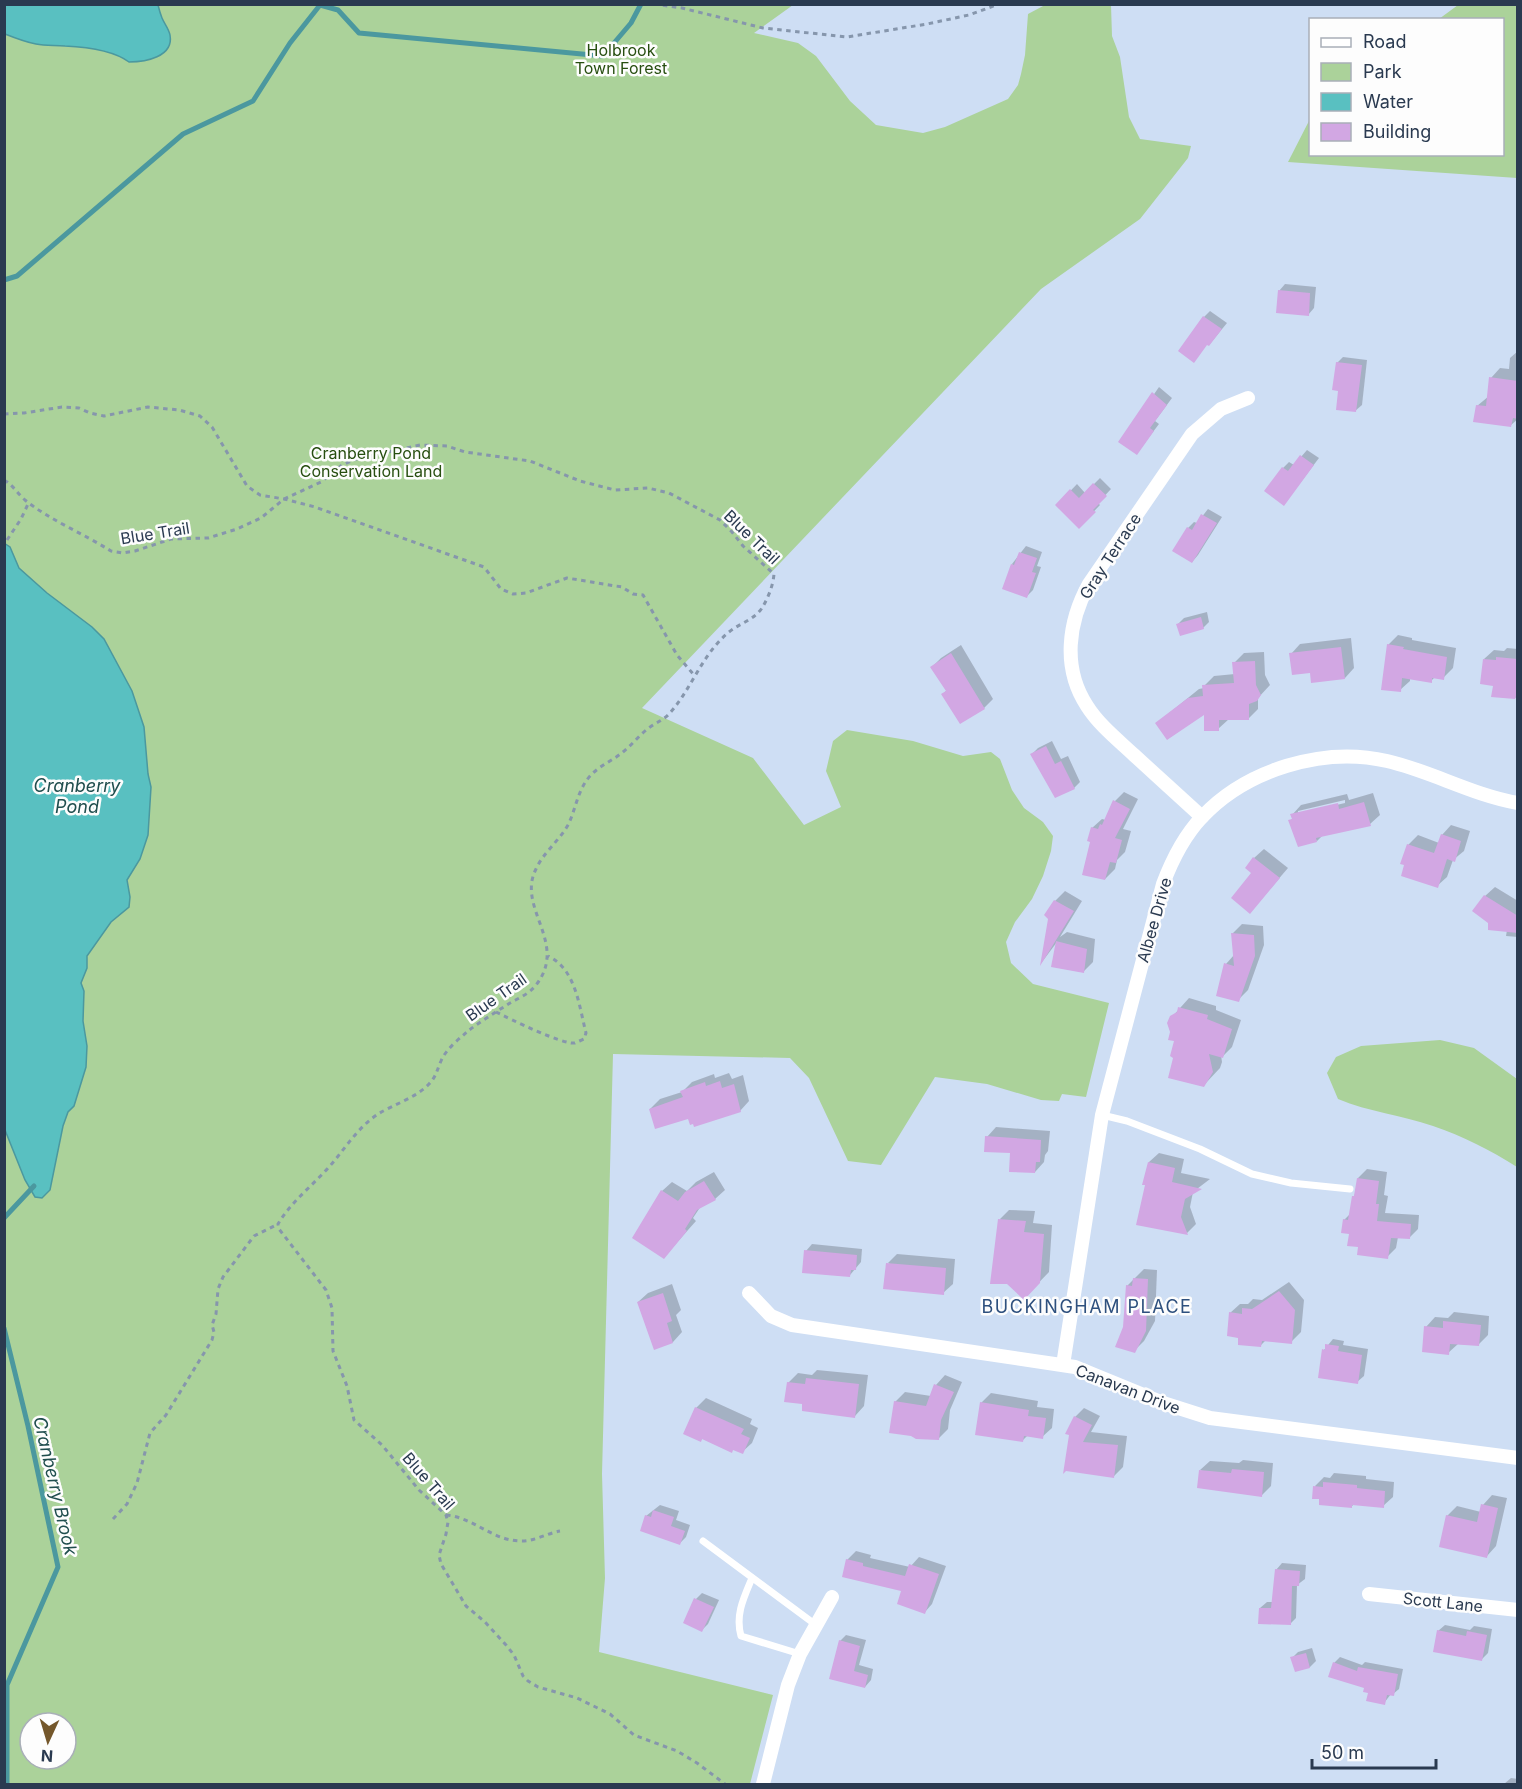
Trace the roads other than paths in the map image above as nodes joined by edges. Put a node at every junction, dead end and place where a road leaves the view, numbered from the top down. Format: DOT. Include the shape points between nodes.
graph roads {
  1 [pos="1248,398"];
  2 [pos="1518,803"];
  3 [pos="1202,817"];
  4 [pos="1102,1115"];
  5 [pos="1350,1189"];
  6 [pos="749,1293"];
  7 [pos="1063,1365"];
  8 [pos="1518,1458"];
  9 [pos="702,1541"];
  10 [pos="752,1578"];
  11 [pos="1369,1594"];
  12 [pos="832,1597"];
  13 [pos="1518,1610"];
  14 [pos="816,1625"];
  15 [pos="800,1654"];
  16 [pos="763,1785"];
  1 -- 3 [label="street, Gray Terrace" via="1221,409 1192,434 1089,584 1071,634 1073,673 1087,707"];
  2 -- 3 [label="street, Albee Drive" via="1387,761 1343,756 1314,759 1266,774"];
  3 -- 4 [label="street, Albee Drive" via="1180,848 1161,890"];
  4 -- 5 [label="lane" via="1188,1144 1252,1174 1290,1183"];
  4 -- 7 [label="street, Albee Drive"];
  6 -- 7 [label="street, Canavan Drive" via="771,1316 792,1325"];
  7 -- 8 [label="street, Canavan Drive" via="1086,1370 1210,1418"];
  9 -- 10 [label="lane"];
  10 -- 14 [label="lane"];
  10 -- 15 [label="lane" via="740,1609 741,1636"];
  11 -- 13 [label="street, Scott Lane"];
  12 -- 14 [label="street"];
  14 -- 15 [label="street"];
  15 -- 16 [label="street" via="783,1700"];
}
